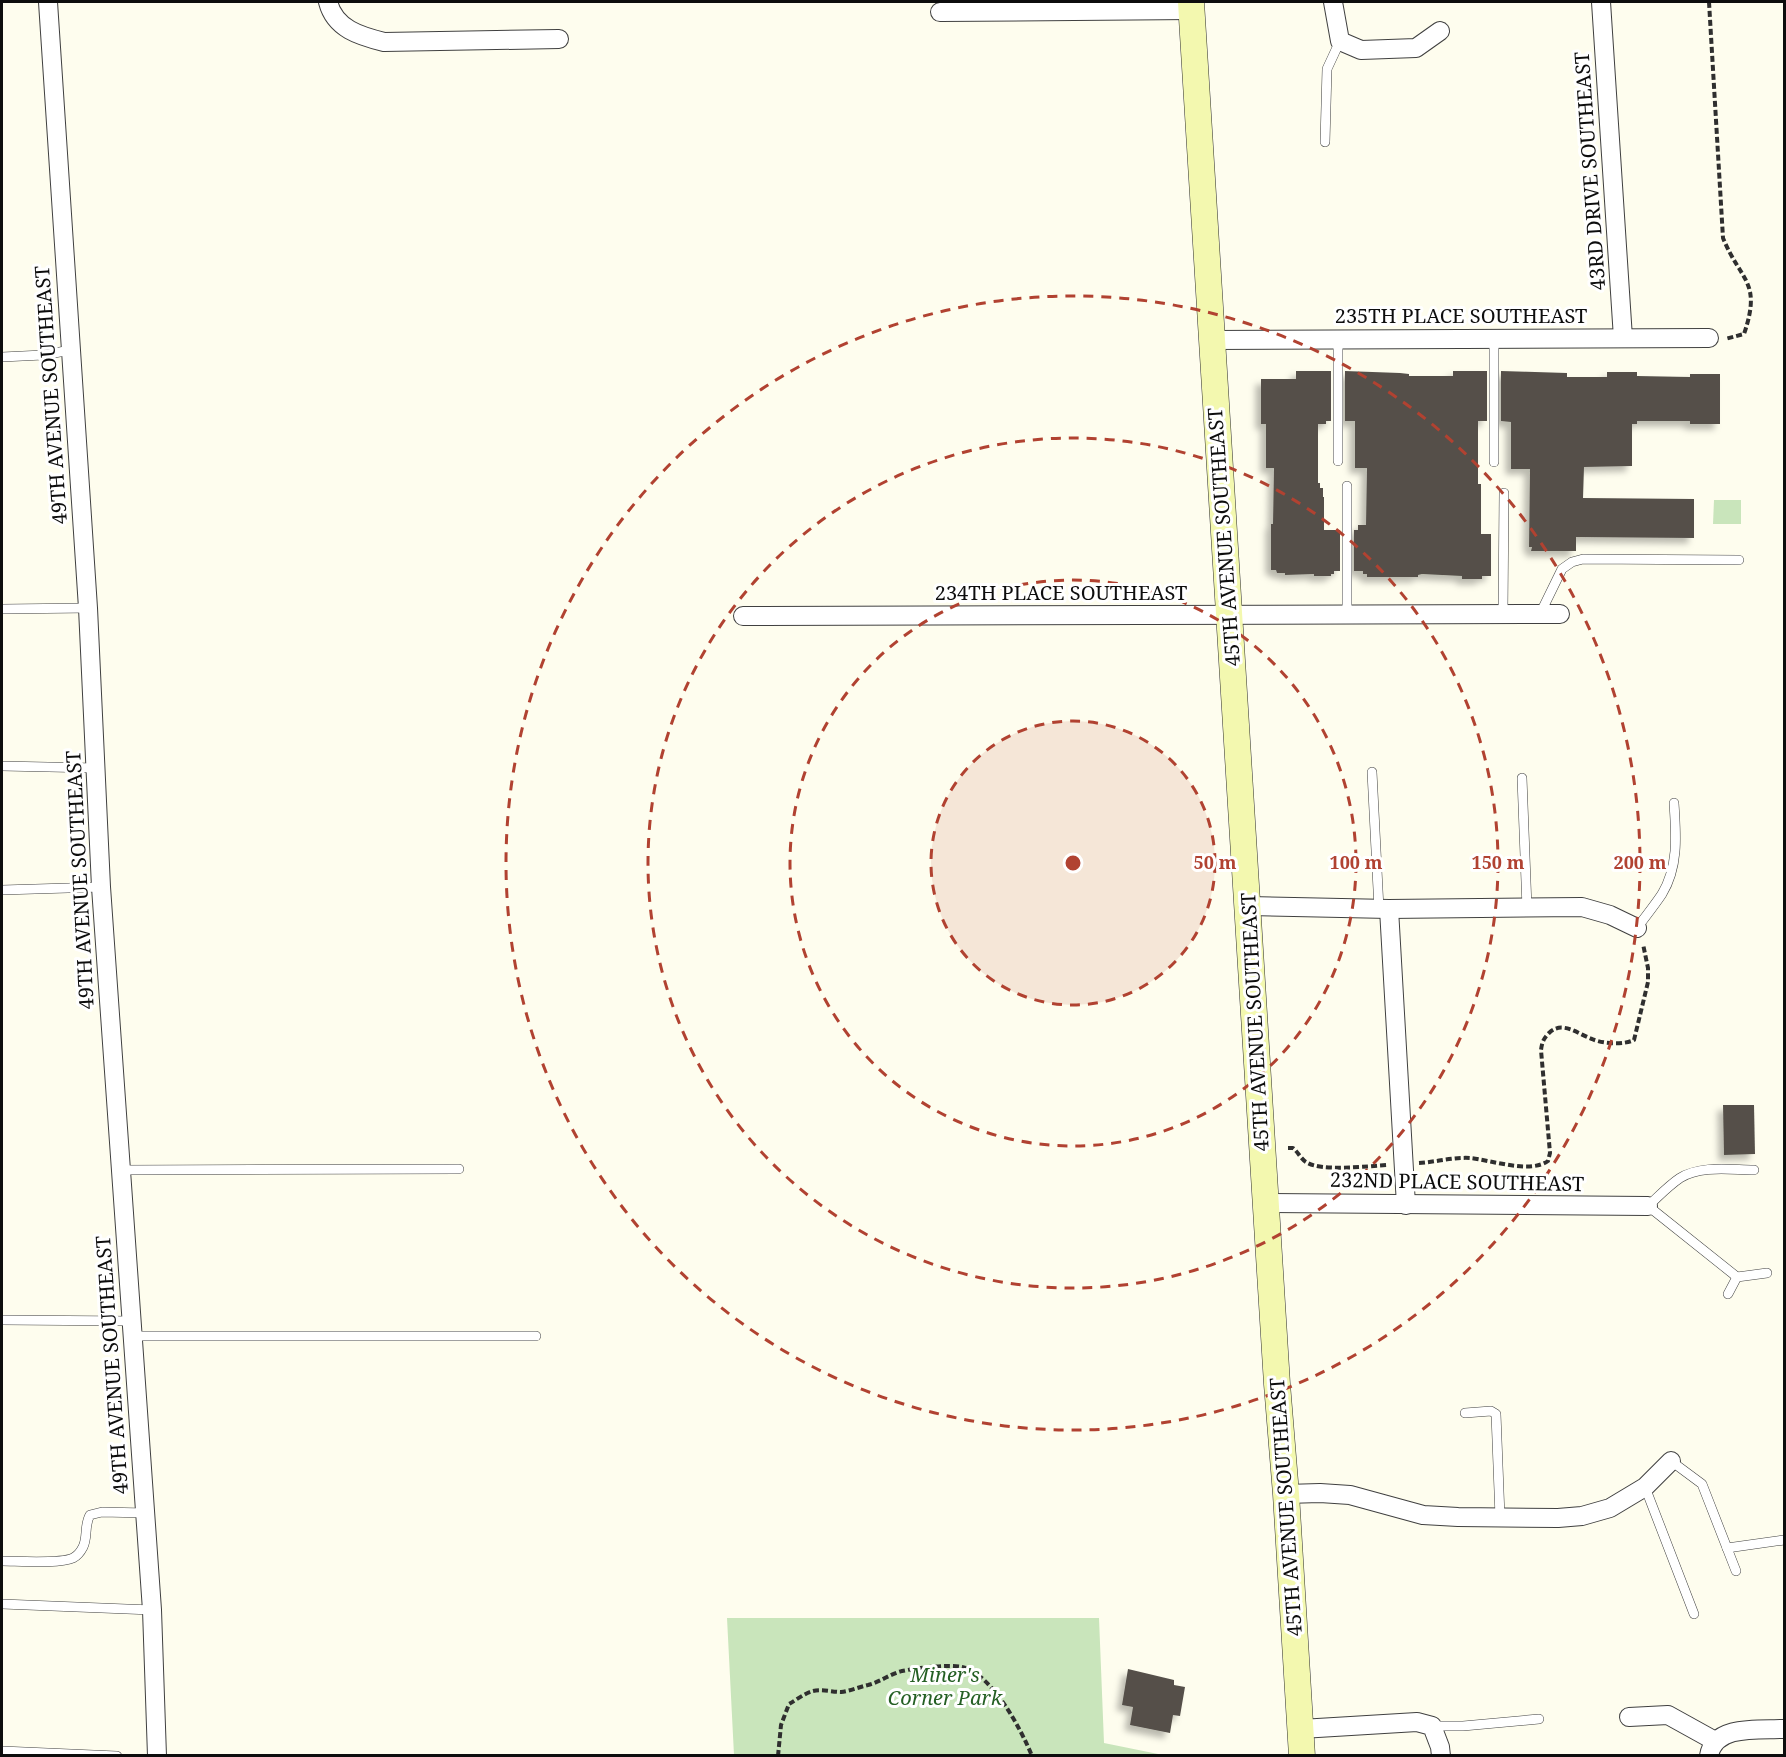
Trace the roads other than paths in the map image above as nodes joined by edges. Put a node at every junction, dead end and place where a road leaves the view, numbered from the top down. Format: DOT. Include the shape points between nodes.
graph roads {
  1 [pos="48,2"];
  2 [pos="328,2"];
  3 [pos="1333,2"];
  4 [pos="1601,2"];
  5 [pos="1191,6"];
  6 [pos="940,12"];
  7 [pos="1440,31"];
  8 [pos="560,39"];
  9 [pos="1340,41"];
  10 [pos="1325,142"];
  11 [pos="1623,338"];
  12 [pos="1709,338"];
  13 [pos="1338,339"];
  14 [pos="1494,339"];
  15 [pos="1212,340"];
  16 [pos="71,350"];
  17 [pos="2,357"];
  18 [pos="1338,461"];
  19 [pos="1494,462"];
  20 [pos="1347,486"];
  21 [pos="1504,493"];
  22 [pos="1739,560"];
  23 [pos="88,608"];
  24 [pos="2,609"];
  25 [pos="1347,614"];
  26 [pos="1503,614"];
  27 [pos="1539,614"];
  28 [pos="1560,614"];
  29 [pos="1229,615"];
  30 [pos="743,616"];
  31 [pos="2,766"];
  32 [pos="96,768"];
  33 [pos="1372,772"];
  34 [pos="1522,778"];
  35 [pos="1674,803"];
  36 [pos="101,887"];
  37 [pos="2,890"];
  38 [pos="1249,906"];
  39 [pos="1527,908"];
  40 [pos="1384,909"];
  41 [pos="1636,928"];
  42 [pos="459,1169"];
  43 [pos="121,1170"];
  44 [pos="1754,1170"];
  45 [pos="1266,1203"];
  46 [pos="1406,1205"];
  47 [pos="1648,1206"];
  48 [pos="1767,1273"];
  49 [pos="1737,1276"];
  50 [pos="1728,1294"];
  51 [pos="2,1320"];
  52 [pos="132,1329"];
  53 [pos="536,1336"];
  54 [pos="1465,1413"];
  55 [pos="1671,1461"];
  56 [pos="1645,1487"];
  57 [pos="1286,1494"];
  58 [pos="145,1513"];
  59 [pos="1500,1517"];
  60 [pos="1785,1540"];
  61 [pos="1727,1548"];
  62 [pos="2,1562"];
  63 [pos="1736,1572"];
  64 [pos="2,1604"];
  65 [pos="152,1610"];
  66 [pos="1694,1614"];
  67 [pos="1629,1717"];
  68 [pos="1539,1719"];
  69 [pos="1432,1725"];
  70 [pos="1785,1728"];
  71 [pos="1300,1729"];
  72 [pos="1712,1748"];
  73 [pos="2,1751"];
  74 [pos="117,1755"];
  75 [pos="158,1755"];
  76 [pos="1302,1755"];
  77 [pos="1441,1755"];
  1 -- 16 [label="street, 49TH AVENUE SOUTHEAST"];
  2 -- 8 [label="street" via="343,26 359,36 384,42"];
  3 -- 9 [label="street"];
  4 -- 11 [label="street, 43RD DRIVE SOUTHEAST"];
  5 -- 6 [label="street"];
  5 -- 15 [label="street, 45TH AVENUE SOUTHEAST"];
  7 -- 9 [label="street" via="1416,48 1361,50"];
  9 -- 10 [label="lane" via="1327,69"];
  11 -- 12 [label="street, 235TH PLACE SOUTHEAST"];
  11 -- 14 [label="street, 235TH PLACE SOUTHEAST"];
  13 -- 14 [label="street, 235TH PLACE SOUTHEAST"];
  13 -- 15 [label="street, 235TH PLACE SOUTHEAST"];
  13 -- 18 [label="lane"];
  14 -- 19 [label="lane"];
  15 -- 29 [label="street, 45TH AVENUE SOUTHEAST"];
  16 -- 17 [label="lane"];
  16 -- 23 [label="street, 49TH AVENUE SOUTHEAST"];
  20 -- 25 [label="lane"];
  21 -- 26 [label="lane"];
  22 -- 27 [label="lane" via="1583,559 1562,569"];
  23 -- 24 [label="lane"];
  23 -- 32 [label="street, 49TH AVENUE SOUTHEAST"];
  25 -- 26 [label="street, 234TH PLACE SOUTHEAST"];
  25 -- 29 [label="street, 234TH PLACE SOUTHEAST"];
  26 -- 27 [label="street, 234TH PLACE SOUTHEAST"];
  27 -- 28 [label="street, 234TH PLACE SOUTHEAST"];
  29 -- 30 [label="street, 234TH PLACE SOUTHEAST"];
  29 -- 38 [label="street, 45TH AVENUE SOUTHEAST"];
  31 -- 32 [label="lane"];
  32 -- 36 [label="street, 49TH AVENUE SOUTHEAST"];
  33 -- 40 [label="lane"];
  34 -- 39 [label="lane"];
  35 -- 41 [label="lane" via="1676,853 1670,876 1662,894"];
  36 -- 37 [label="lane"];
  36 -- 43 [label="street, 49TH AVENUE SOUTHEAST"];
  38 -- 40 [label="street"];
  38 -- 45 [label="street, 45TH AVENUE SOUTHEAST"];
  39 -- 40 [label="street"];
  39 -- 41 [label="street" via="1582,908 1610,915"];
  40 -- 46 [label="street"];
  42 -- 43 [label="lane"];
  43 -- 52 [label="street, 49TH AVENUE SOUTHEAST"];
  44 -- 47 [label="lane" via="1690,1173"];
  45 -- 46 [label="street, 232ND PLACE SOUTHEAST"];
  45 -- 57 [label="street, 45TH AVENUE SOUTHEAST"];
  46 -- 47 [label="street, 232ND PLACE SOUTHEAST"];
  47 -- 49 [label="lane"];
  48 -- 49 [label="lane"];
  49 -- 50 [label="lane"];
  51 -- 52 [label="lane"];
  52 -- 53 [label="lane"];
  52 -- 58 [label="street, 49TH AVENUE SOUTHEAST"];
  54 -- 59 [label="lane" via="1496,1414"];
  55 -- 56 [label="street"];
  55 -- 61 [label="lane" via="1702,1484"];
  56 -- 59 [label="street" via="1610,1508 1582,1516"];
  56 -- 66 [label="lane"];
  57 -- 59 [label="street" via="1350,1495 1423,1515"];
  57 -- 71 [label="street, 45TH AVENUE SOUTHEAST"];
  58 -- 62 [label="lane" via="90,1515 84,1546 73,1558"];
  58 -- 65 [label="street, 49TH AVENUE SOUTHEAST"];
  60 -- 61 [label="lane"];
  61 -- 63 [label="lane"];
  64 -- 65 [label="lane"];
  65 -- 75 [label="street, 49TH AVENUE SOUTHEAST"];
  67 -- 72 [label="street" via="1668,1715"];
  68 -- 69 [label="lane"];
  69 -- 71 [label="street" via="1418,1722"];
  69 -- 77 [label="street"];
  70 -- 72 [label="street" via="1728,1732"];
  71 -- 76 [label="street, 45TH AVENUE SOUTHEAST"];
  73 -- 74 [label="lane"];
}
